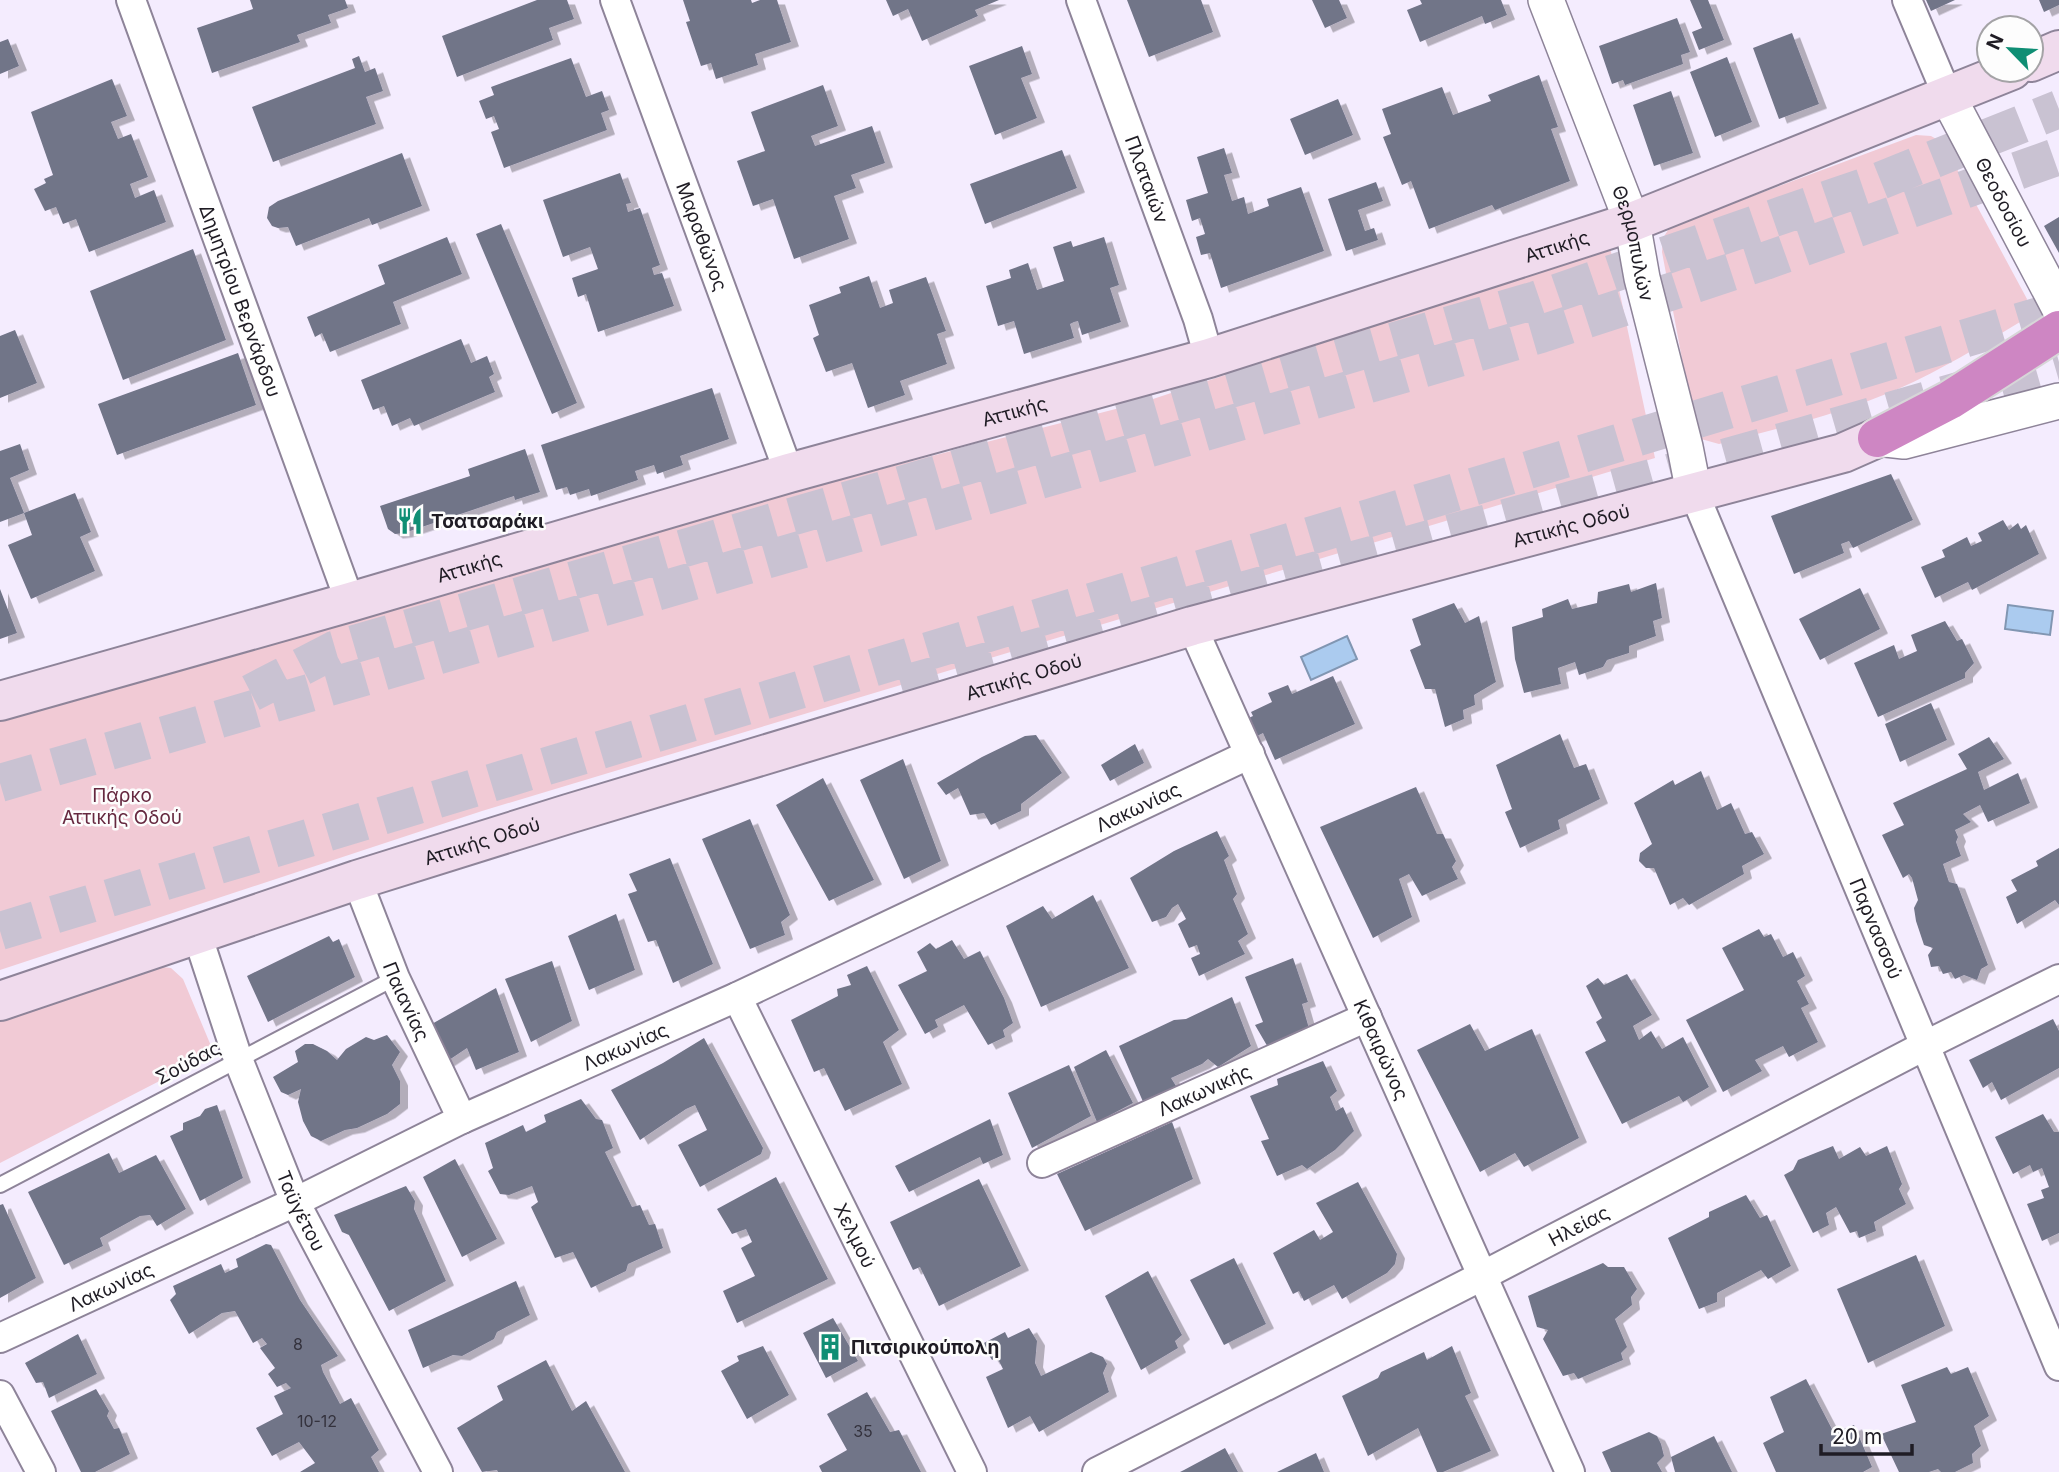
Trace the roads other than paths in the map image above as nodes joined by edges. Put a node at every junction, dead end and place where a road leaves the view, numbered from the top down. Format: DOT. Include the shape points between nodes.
graph roads {
  1 [pos="131,0"];
  2 [pos="615,0"];
  3 [pos="1081,0"];
  4 [pos="1546,0"];
  5 [pos="1907,0"];
  6 [pos="1979,84"];
  7 [pos="1948,97"];
  8 [pos="1632,222"];
  9 [pos="2059,307"];
  10 [pos="2059,330"];
  11 [pos="1209,358"];
  12 [pos="2059,401"];
  13 [pos="1877,438"];
  14 [pos="789,473"];
  15 [pos="1694,493"];
  16 [pos="350,603"];
  17 [pos="1192,626"];
  18 [pos="0,701"];
  19 [pos="1250,754"];
  20 [pos="357,880"];
  21 [pos="197,934"];
  22 [pos="395,978"];
  23 [pos="2059,979"];
  24 [pos="737,998"];
  25 [pos="0,1001"];
  26 [pos="1367,1017"];
  27 [pos="1926,1045"];
  28 [pos="238,1059"];
  29 [pos="462,1119"];
  30 [pos="1042,1163"];
  31 [pos="0,1185"];
  32 [pos="295,1202"];
  33 [pos="1482,1276"];
  34 [pos="2047,1303"];
  35 [pos="0,1338"];
  36 [pos="2059,1366"];
  37 [pos="0,1395"];
  38 [pos="41,1472"];
  39 [pos="438,1472"];
  40 [pos="972,1472"];
  41 [pos="1097,1472"];
  42 [pos="1570,1472"];
  1 -- 16 [label="street, Δημητρίου Βερνάρδου"];
  2 -- 14 [label="street, Μαραθώνος"];
  3 -- 11 [label="street, Πλαταιών"];
  4 -- 8 [label="street, Θερμοπυλών"];
  5 -- 7 [label="street"];
  6 -- 7 [label="main road, Αττικής"];
  7 -- 8 [label="main road, Αττικής"];
  7 -- 9 [label="street, Θεοδοσίου"];
  8 -- 11 [label="main road, Αττικής"];
  8 -- 15 [label="street, Θερμοπυλών"];
  10 -- 13 [label="highway" via="1951,400"];
  11 -- 14 [label="main road, Αττικής"];
  12 -- 13 [label="street, Αττικής Οδού" via="1904,441"];
  13 -- 15 [label="main road, Αττικής Οδού" via="1843,453"];
  14 -- 16 [label="main road, Αττικής"];
  15 -- 17 [label="main road, Αττικής Οδού"];
  15 -- 27 [label="street, Παρνασσού"];
  16 -- 18 [label="main road, Αττικής"];
  17 -- 19 [label="street, Κιθαιρώνος"];
  17 -- 20 [label="main road, Αττικής Οδού"];
  19 -- 24 [label="street, Λακωνίας"];
  19 -- 26 [label="street, Κιθαιρώνος"];
  20 -- 21 [label="main road, Αττικής Οδού"];
  20 -- 22 [label="street, Παιανίας"];
  21 -- 25 [label="main road, Αττικής Οδού"];
  21 -- 28 [label="street, Ταϋγέτου"];
  22 -- 28 [label="lane, Σούδας"];
  22 -- 29 [label="street, Παιανίας"];
  23 -- 27 [label="street, Ηλείας"];
  24 -- 29 [label="street, Λακωνίας"];
  24 -- 40 [label="street, Χελμού"];
  26 -- 30 [label="street, Λακωνικής"];
  26 -- 33 [label="street, Κιθαιρώνος"];
  27 -- 33 [label="street, Ηλείας"];
  27 -- 34 [label="street, Παρνασσού"];
  28 -- 31 [label="lane, Σούδας"];
  28 -- 32 [label="street, Ταϋγέτου"];
  29 -- 32 [label="street, Λακωνίας"];
  32 -- 35 [label="street, Λακωνίας"];
  32 -- 39 [label="street, Ταϋγέτου"];
  33 -- 41 [label="street, Ηλείας"];
  33 -- 42 [label="street, Κιθαιρώνος"];
  34 -- 36 [label="street, Παρνασσού"];
  37 -- 38 [label="street"];
}
